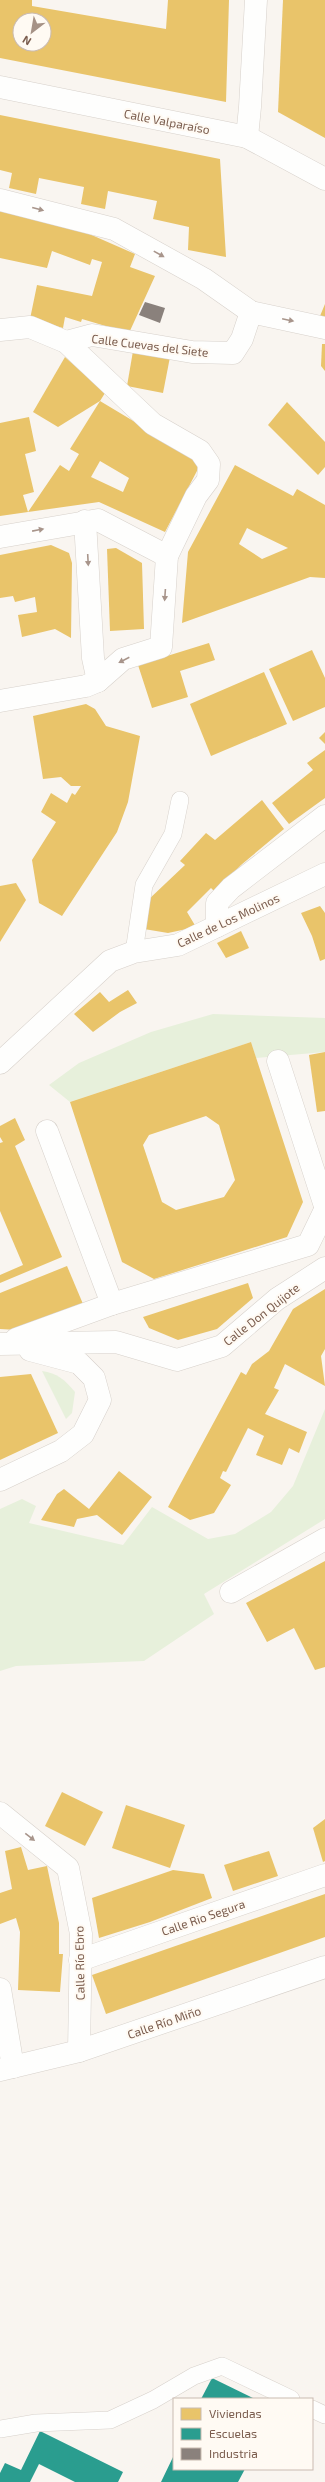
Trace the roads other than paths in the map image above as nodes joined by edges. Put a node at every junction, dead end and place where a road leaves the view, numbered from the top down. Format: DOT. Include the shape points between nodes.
graph roads {
  1 [pos="256,0"];
  2 [pos="0,87"];
  3 [pos="247,137"];
  4 [pos="325,179"];
  5 [pos="0,200"];
  6 [pos="251,312"];
  7 [pos="325,328"];
  8 [pos="0,330"];
  9 [pos="66,342"];
  10 [pos="85,521"];
  11 [pos="0,538"];
  12 [pos="167,556"];
  13 [pos="98,681"];
  14 [pos="0,701"];
  15 [pos="180,800"];
  16 [pos="325,816"];
  17 [pos="325,874"];
  18 [pos="217,926"];
  19 [pos="134,952"];
  20 [pos="278,1060"];
  21 [pos="0,1063"];
  22 [pos="47,1131"];
  23 [pos="325,1206"];
  24 [pos="325,1210"];
  25 [pos="325,1268"];
  26 [pos="112,1304"];
  27 [pos="3,1344"];
  28 [pos="0,1480"];
  29 [pos="325,1539"];
  30 [pos="231,1592"];
  31 [pos="0,1813"];
  32 [pos="325,1875"];
  33 [pos="80,1960"];
  34 [pos="325,1967"];
  35 [pos="0,1989"];
  36 [pos="79,2052"];
  37 [pos="6,2069"];
  38 [pos="289,2398"];
  39 [pos="313,2409"];
  40 [pos="325,2415"];
  41 [pos="0,2429"];
  1 -- 3 [label="street"];
  2 -- 3 [label="street, Calle Valparaíso"];
  3 -- 4 [label="street, Calle Valparaíso"];
  5 -- 6 [label="street, one-way" via="114,229 204,279"];
  6 -- 7 [label="street, one-way"];
  6 -- 9 [label="street, Calle Cuevas del Siete" via="242,339 233,353 192,352 92,335"];
  8 -- 9 [label="street, Calle Cuevas del Siete" via="30,327"];
  9 -- 12 [label="street, Calle Cuevas del Siete" via="153,424 200,451 209,464 208,480 196,496"];
  11 -- 10 [label="street, one-way"];
  10 -- 12 [label="street" via="98,520"];
  10 -- 13 [label="street, one-way" via="93,658"];
  12 -- 13 [label="street, one-way" via="161,646 123,659"];
  13 -- 14 [label="street" via="86,686"];
  15 -- 19 [label="lane" via="174,834 144,885"];
  16 -- 18 [label="street" via="231,888 217,903"];
  17 -- 18 [label="street, Calle de Los Molinos"];
  18 -- 19 [label="street, Calle de Los Molinos" via="178,945"];
  19 -- 21 [label="street, Calle de Los Molinos" via="110,961"];
  20 -- 23 [label="street"];
  22 -- 26 [label="street"];
  24 -- 26 [label="street" via="308,1245"];
  25 -- 27 [label="street, Calle Don Quijote" via="277,1299 222,1346 177,1360 116,1342"];
  26 -- 27 [label="street" via="54,1323"];
  27 -- 28 [label="street" via="79,1363 94,1378 100,1400 83,1434 62,1451"];
  29 -- 30 [label="street"];
  31 -- 33 [label="street, Calle Río Ebro, one-way" via="68,1868 81,1934"];
  32 -- 33 [label="street, Calle Rio Segura"];
  33 -- 36 [label="street, Calle Río Ebro"];
  34 -- 36 [label="street, Calle Río Miño"];
  35 -- 37 [label="street"];
  36 -- 37 [label="street, Calle Río Miño"];
  38 -- 41 [label="lane" via="222,2366 194,2376 153,2400 110,2420 36,2423"];
  39 -- 40 [label="lane"];
}
